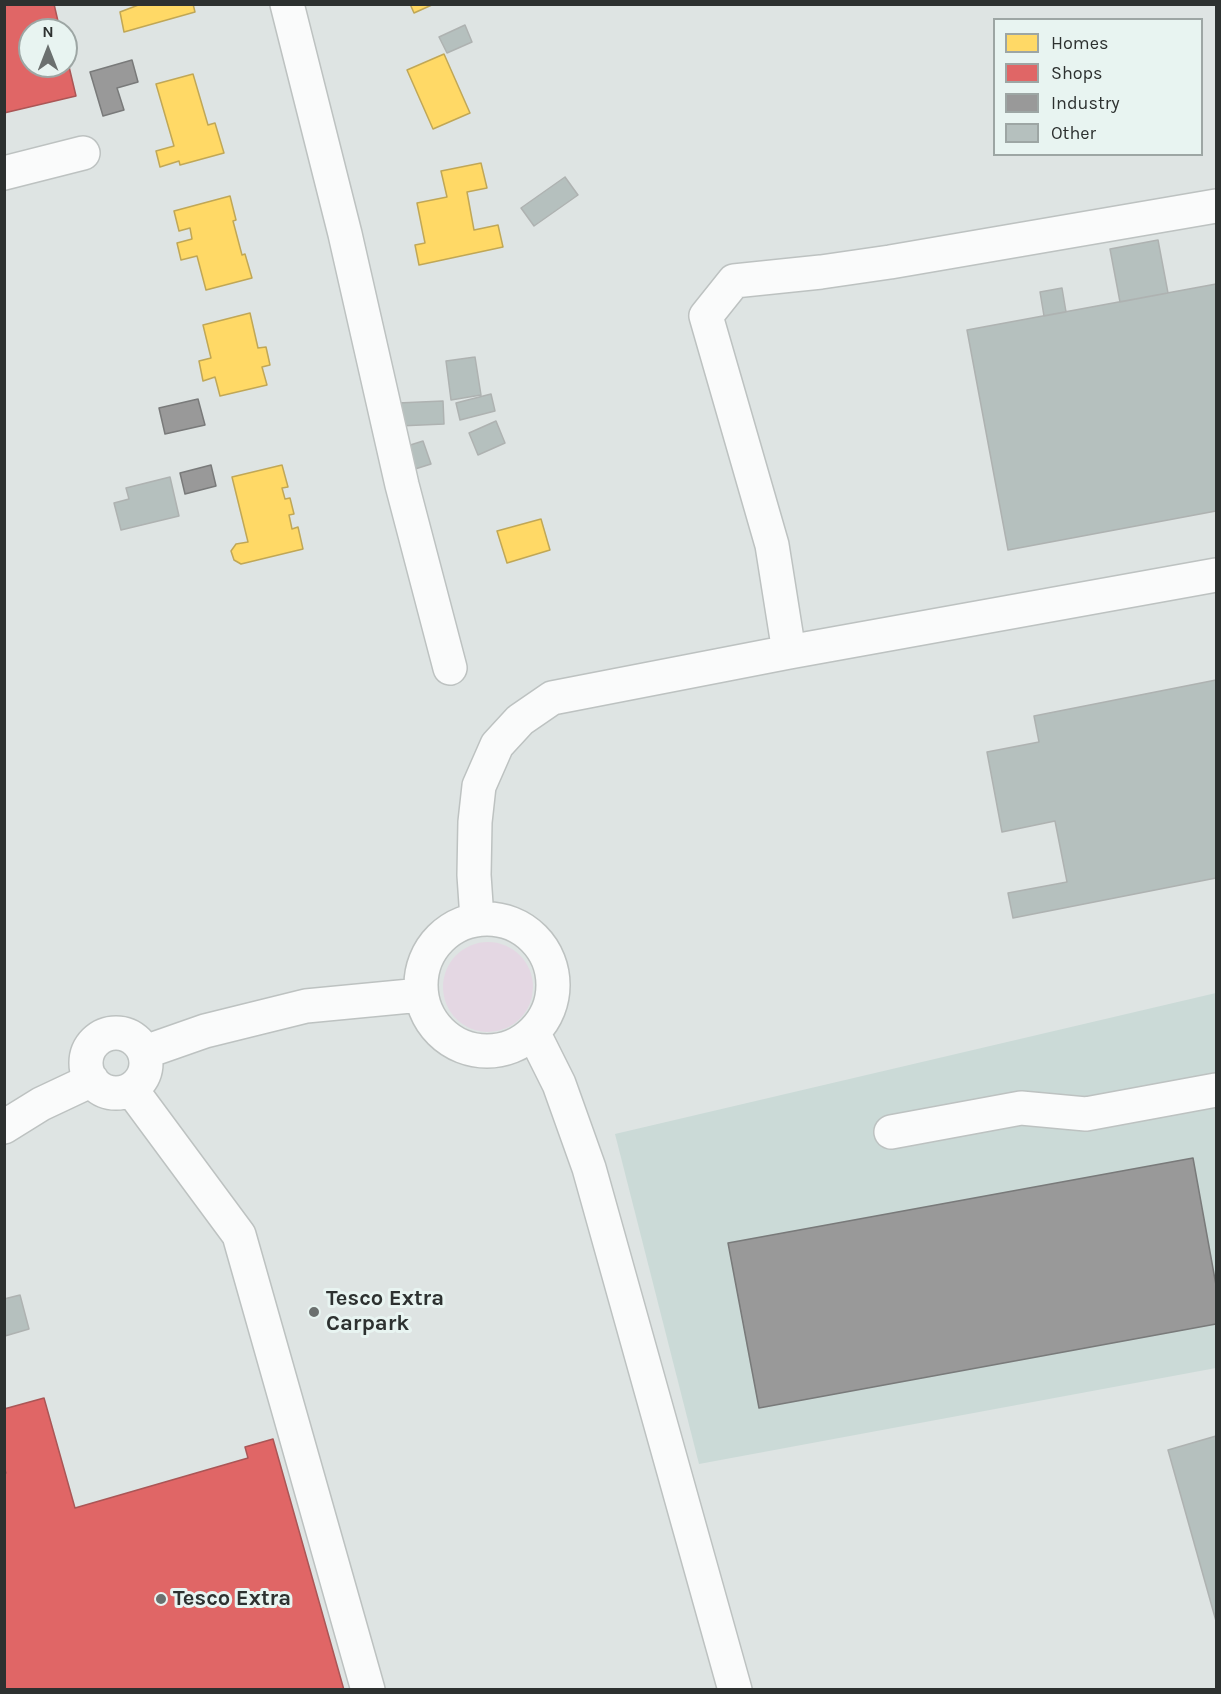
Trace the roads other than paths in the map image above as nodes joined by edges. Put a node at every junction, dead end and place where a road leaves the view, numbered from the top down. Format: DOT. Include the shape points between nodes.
graph roads {
  1 [pos="287,4"];
  2 [pos="83,153"];
  3 [pos="4,173"];
  4 [pos="1216,206"];
  5 [pos="1216,575"];
  6 [pos="789,652"];
  7 [pos="450,668"];
  8 [pos="477,919"];
  9 [pos="421,995"];
  10 [pos="534,1034"];
  11 [pos="145,1052"];
  12 [pos="92,1080"];
  13 [pos="131,1089"];
  14 [pos="1216,1090"];
  15 [pos="4,1127"];
  16 [pos="891,1132"];
  17 [pos="368,1689"];
  18 [pos="735,1689"];
  1 -- 7 [label="street" via="345,234 402,486"];
  2 -- 3 [label="street"];
  4 -- 6 [label="street" via="890,262 734,281 706,316 772,545"];
  5 -- 6 [label="street"];
  6 -- 8 [label="street" via="552,698 520,720 497,745 480,786 475,822"];
  8 -- 9 [label="street" via="449,930 430,951 422,972"];
  8 -- 10 [label="street" via="512,923 537,940 551,963 554,997"];
  9 -- 10 [label="street" via="440,1033 459,1046 484,1052 513,1047"];
  9 -- 11 [label="street" via="306,1006 204,1031"];
  10 -- 18 [label="street" via="559,1084 589,1168"];
  11 -- 12 [label="street" via="138,1040 129,1035 111,1032 101,1036 87,1054 86,1066"];
  11 -- 13 [label="street" via="145,1073"];
  12 -- 13 [label="street" via="107,1092"];
  12 -- 15 [label="street"];
  13 -- 17 [label="street" via="239,1235"];
  14 -- 16 [label="street" via="1086,1114 1021,1108"];
}
